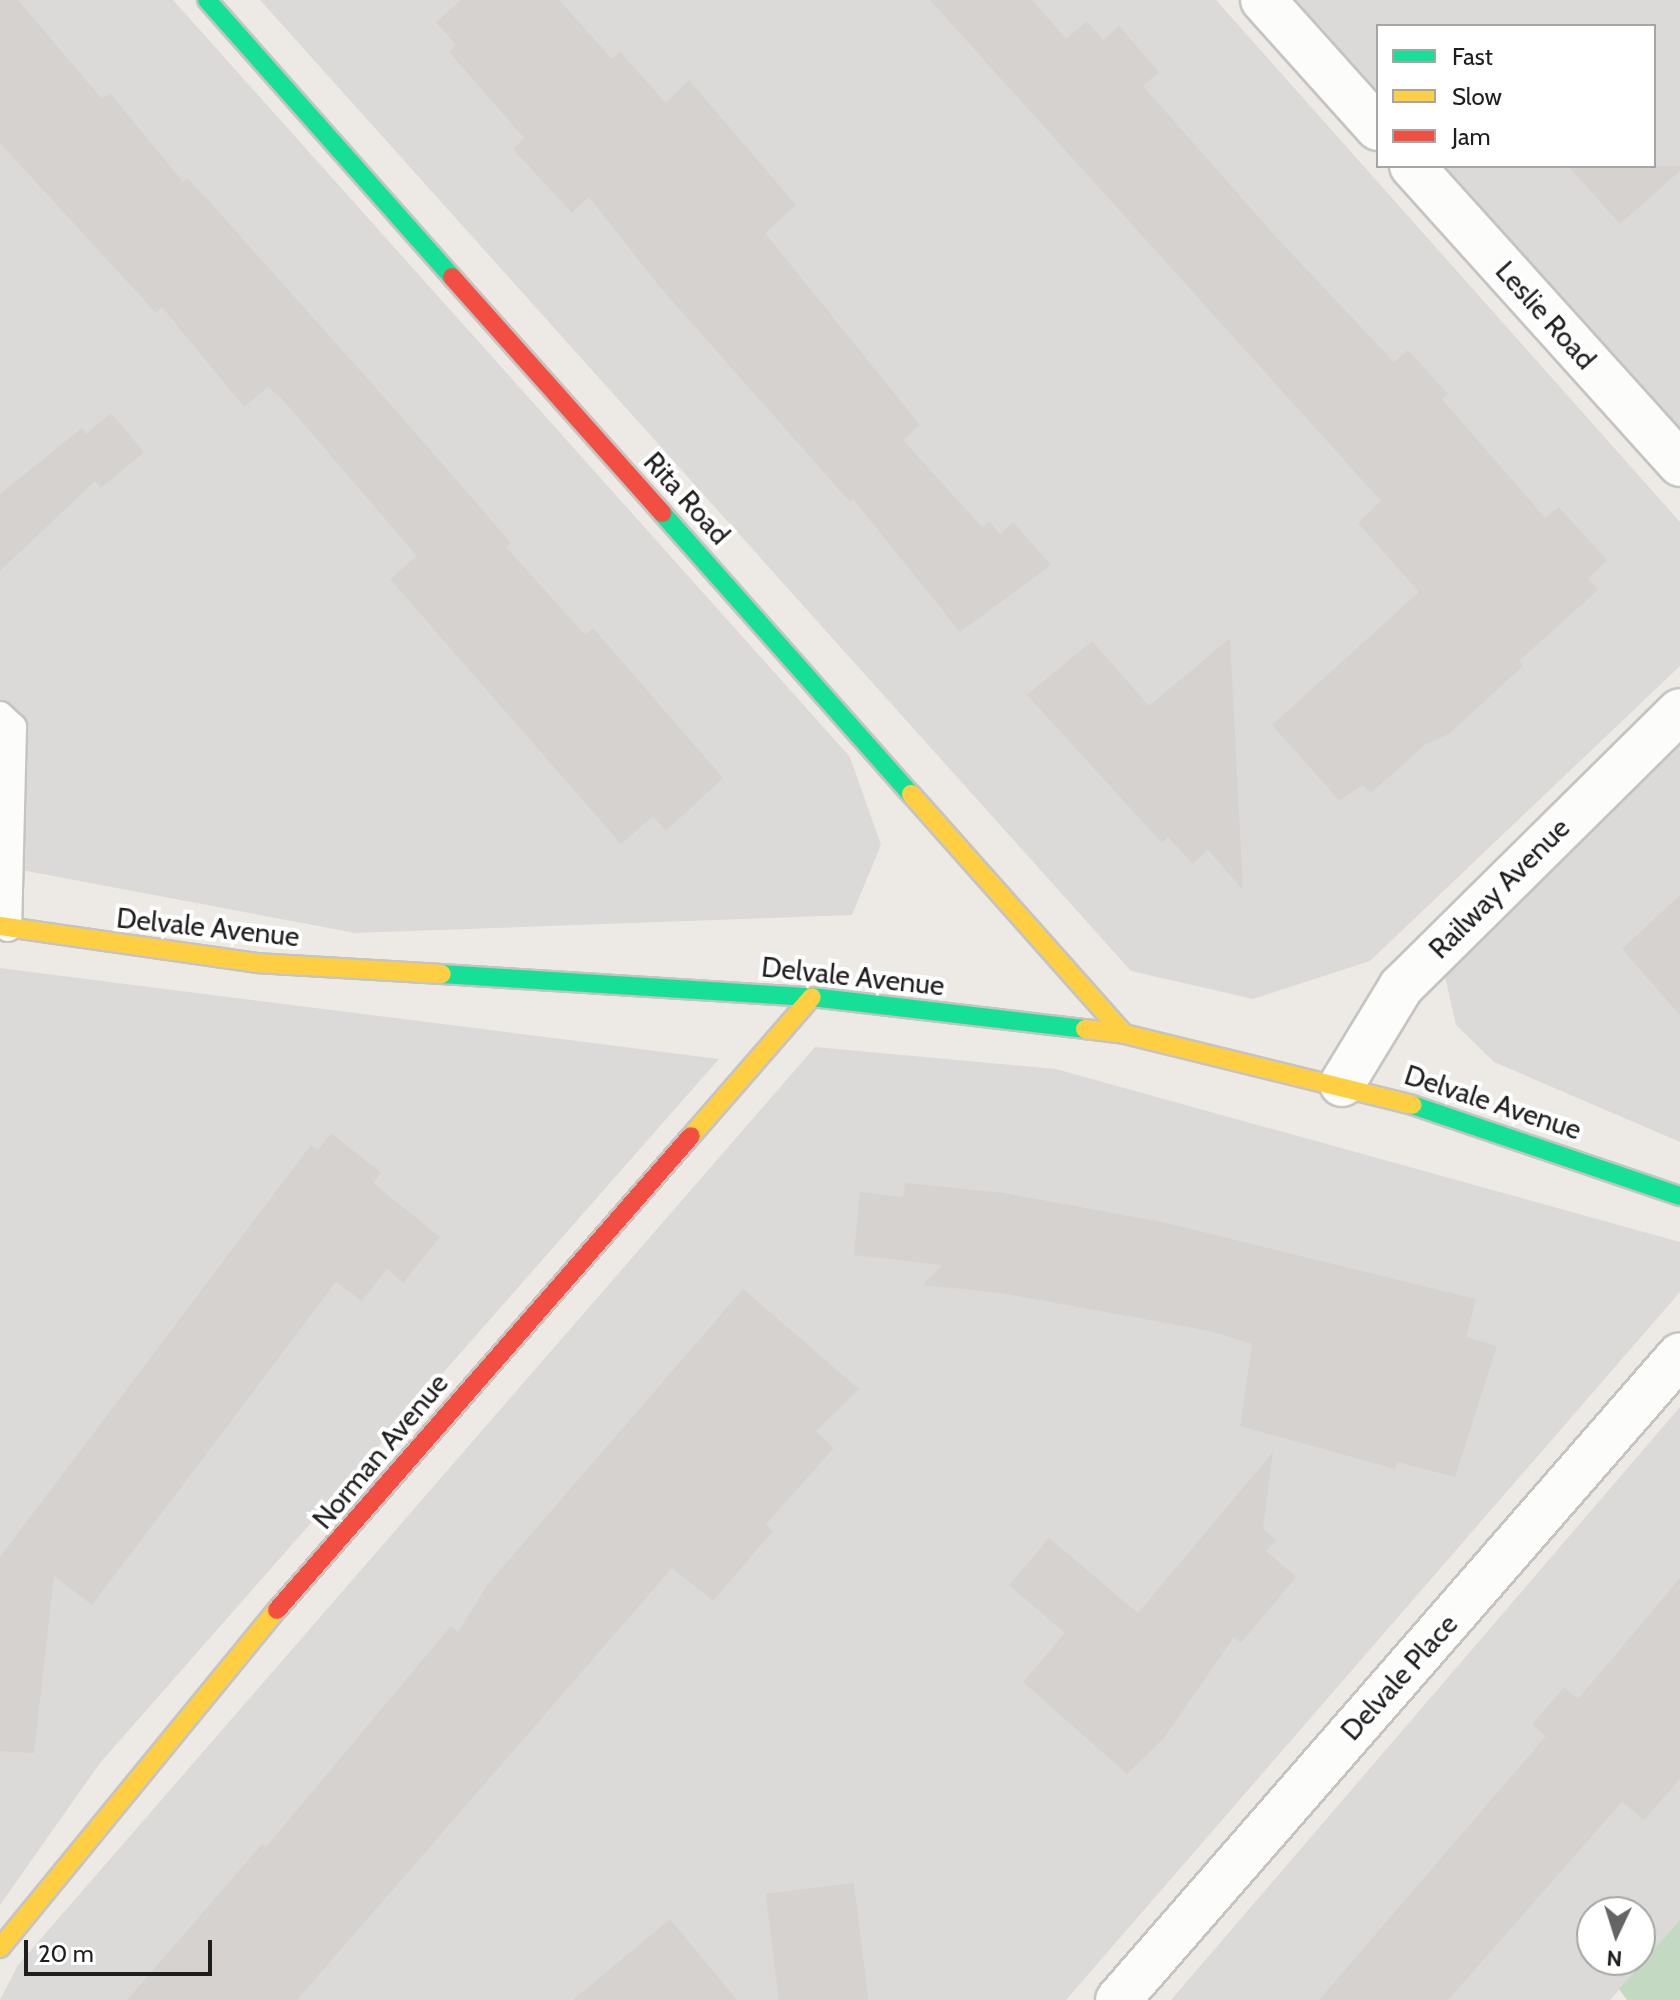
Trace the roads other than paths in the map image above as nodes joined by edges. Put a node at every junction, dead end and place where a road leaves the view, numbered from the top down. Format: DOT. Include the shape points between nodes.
graph roads {
  1 [pos="207,0"];
  2 [pos="1263,0"];
  3 [pos="1376,126"];
  4 [pos="1414,168"];
  5 [pos="1680,464"];
  6 [pos="1680,711"];
  7 [pos="0,715"];
  8 [pos="4,927"];
  9 [pos="812,997"];
  10 [pos="1124,1034"];
  11 [pos="1342,1084"];
  12 [pos="1680,1196"];
  13 [pos="1680,1355"];
  14 [pos="0,1948"];
  15 [pos="1118,2000"];
  1 -- 10 [label="street, Rita Road"];
  2 -- 3 [label="street"];
  4 -- 5 [label="street, Leslie Road"];
  6 -- 11 [label="street, Railway Avenue" via="1411,977"];
  7 -- 8 [label="lane" via="13,727"];
  8 -- 9 [label="street, Delvale Avenue" via="256,963"];
  9 -- 10 [label="street, Delvale Avenue"];
  9 -- 14 [label="street, Norman Avenue" via="197,1702"];
  10 -- 11 [label="street, Delvale Avenue"];
  11 -- 12 [label="street, Delvale Avenue" via="1445,1113"];
  13 -- 15 [label="street, Delvale Place"];
}
